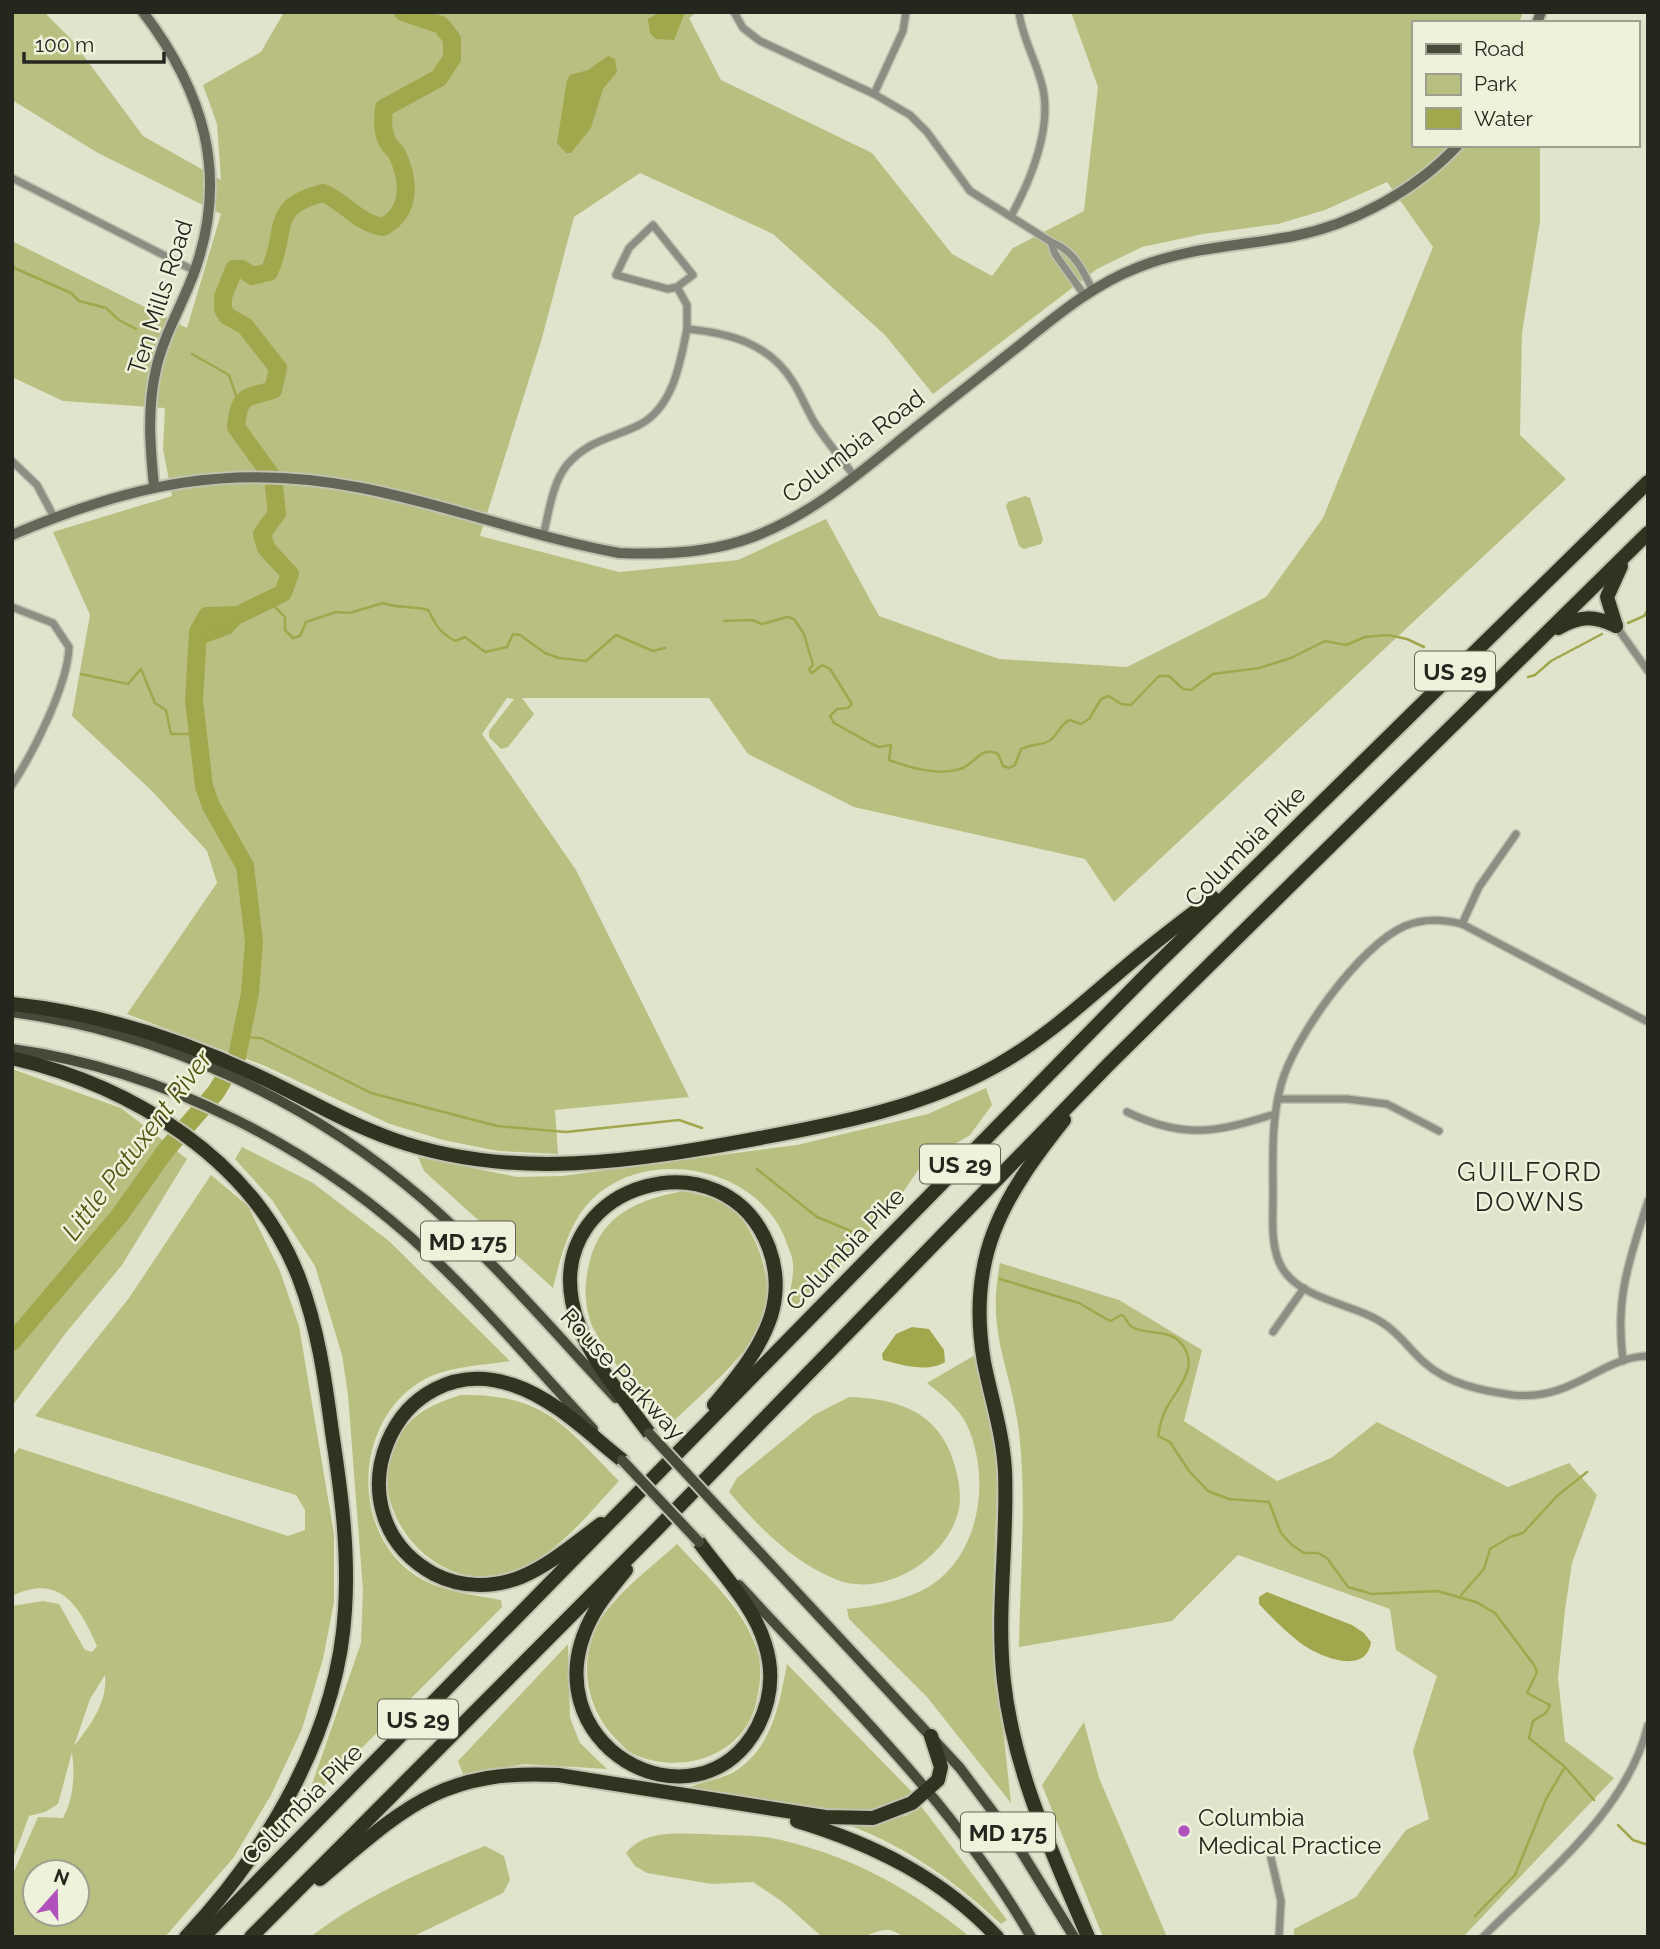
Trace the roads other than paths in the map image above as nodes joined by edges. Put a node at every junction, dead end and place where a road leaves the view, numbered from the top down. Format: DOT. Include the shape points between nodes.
graph roads {
  1 [pos="142,12"];
  2 [pos="734,12"];
  3 [pos="906,12"];
  4 [pos="1018,12"];
  5 [pos="874,94"];
  6 [pos="1456,147"];
  7 [pos="12,178"];
  8 [pos="1012,216"];
  9 [pos="195,271"];
  10 [pos="677,287"];
  11 [pos="1089,293"];
  12 [pos="687,329"];
  13 [pos="12,461"];
  14 [pos="855,477"];
  15 [pos="1648,482"];
  16 [pos="154,486"];
  17 [pos="54,517"];
  18 [pos="1648,533"];
  19 [pos="12,535"];
  20 [pos="543,536"];
  21 [pos="1628,553"];
  22 [pos="12,607"];
  23 [pos="1616,626"];
  24 [pos="1541,637"];
  25 [pos="1648,671"];
  26 [pos="12,785"];
  27 [pos="1516,834"];
  28 [pos="1262,861"];
  29 [pos="1462,924"];
  30 [pos="12,1004"];
  31 [pos="12,1012"];
  32 [pos="1648,1022"];
  33 [pos="12,1049"];
  34 [pos="200,1057"];
  35 [pos="12,1058"];
  36 [pos="1109,1064"];
  37 [pos="257,1082"];
  38 [pos="1278,1099"];
  39 [pos="1127,1112"];
  40 [pos="1275,1114"];
  41 [pos="1439,1131"];
  42 [pos="1648,1201"];
  43 [pos="1304,1288"];
  44 [pos="1273,1332"];
  45 [pos="1648,1356"];
  46 [pos="1623,1361"];
  47 [pos="649,1433"];
  48 [pos="622,1460"];
  49 [pos="662,1471"];
  50 [pos="633,1501"];
  51 [pos="658,1528"];
  52 [pos="699,1542"];
  53 [pos="1648,1725"];
  54 [pos="931,1736"];
  55 [pos="928,1791"];
  56 [pos="732,1802"];
  57 [pos="1270,1858"];
  58 [pos="186,1937"];
  59 [pos="203,1937"];
  60 [pos="252,1937"];
  61 [pos="997,1937"];
  62 [pos="1031,1937"];
  63 [pos="1074,1937"];
  64 [pos="1088,1937"];
  65 [pos="1279,1937"];
  66 [pos="1483,1937"];
  1 -- 9 [label="main road, Ten Mills Road" via="195,98 208,152 209,212"];
  2 -- 5 [label="street" via="743,28 760,41"];
  3 -- 5 [label="street" via="903,31"];
  4 -- 8 [label="street" via="1043,86 1045,113 1026,186"];
  5 -- 8 [label="street" via="919,123 962,182"];
  6 -- 11 [label="main road, Columbia Road" via="1413,184 1347,219 1296,236 1161,259"];
  7 -- 9 [label="street"];
  8 -- 11 [label="street" via="1063,246 1085,274"];
  9 -- 16 [label="main road, Ten Mills Road" via="170,325 154,379 150,414"];
  10 -- 10 [label="street" via="668,289 616,275 629,248 653,225 693,275"];
  10 -- 12 [label="street" via="687,305"];
  11 -- 14 [label="main road, Columbia Road"];
  12 -- 14 [label="street" via="739,338 779,363 815,424"];
  12 -- 20 [label="street" via="662,407 638,426 585,448 566,466"];
  13 -- 17 [label="street" via="37,485"];
  14 -- 20 [label="main road, Columbia Road" via="797,517 722,546 629,553"];
  15 -- 28 [label="highway, Columbia Pike / US 29"];
  16 -- 17 [label="main road, Columbia Road"];
  16 -- 20 [label="main road, Columbia Road" via="254,476 320,480"];
  17 -- 19 [label="main road, Columbia Road"];
  18 -- 21 [label="highway, US 29"];
  21 -- 23 [label="highway" via="1607,597"];
  21 -- 24 [label="highway, US 29"];
  22 -- 26 [label="street" via="53,623 69,647 41,732"];
  23 -- 24 [label="highway" via="1584,617"];
  23 -- 25 [label="street"];
  24 -- 36 [label="highway, US 29"];
  27 -- 29 [label="street" via="1479,887"];
  28 -- 37 [label="highway" via="1146,949 1058,1024 996,1066 904,1106 811,1128 607,1162 509,1164 443,1154 391,1139"];
  28 -- 49 [label="highway, Columbia Pike / US 29" via="982,1140"];
  29 -- 32 [label="street"];
  29 -- 38 [label="street" via="1438,919 1414,923 1382,941 1309,1025 1287,1066"];
  30 -- 34 [label="highway" via="117,1024"];
  31 -- 34 [label="main road"];
  33 -- 48 [label="main road, MD 175" via="104,1069 177,1095 230,1118 330,1175 399,1227 468,1294"];
  34 -- 37 [label="highway"];
  35 -- 58 [label="highway" via="99,1087 159,1119 203,1149 238,1182 272,1226 298,1276 324,1373 341,1497 346,1590 334,1674 297,1778 251,1856"];
  36 -- 51 [label="highway, US 29"];
  36 -- 64 [label="highway" via="1011,1192 985,1259 980,1301 984,1360 1004,1448 1001,1648 1008,1712 1038,1816"];
  37 -- 47 [label="main road, Rouse Parkway / MD 175" via="422,1198 494,1267"];
  38 -- 40 [label="street"];
  38 -- 41 [label="street" via="1387,1104"];
  39 -- 40 [label="street" via="1171,1129 1198,1132 1223,1130"];
  40 -- 43 [label="street" via="1276,1253 1287,1274"];
  42 -- 46 [label="street" via="1620,1298"];
  43 -- 44 [label="street"];
  43 -- 46 [label="street" via="1376,1318 1426,1364 1459,1383 1479,1388 1545,1395"];
  45 -- 46 [label="street"];
  47 -- 49 [label="highway" via="586,1341 572,1301 571,1273 584,1232 606,1206 645,1185 683,1182 724,1195 749,1215 766,1241 776,1286 771,1315 757,1346"];
  47 -- 54 [label="main road, Rouse Parkway / MD 175, bridge"];
  48 -- 50 [label="highway" via="531,1393 495,1381 465,1380 429,1393 400,1418 380,1463 380,1501 394,1538 422,1567 456,1583 486,1586 522,1577"];
  48 -- 52 [label="main road, MD 175, bridge"];
  49 -- 50 [label="highway, Columbia Pike / US 29"];
  50 -- 59 [label="highway, Columbia Pike / US 29"];
  51 -- 52 [label="highway" via="594,1611 580,1648 577,1683 584,1714 600,1742 624,1762 656,1773 698,1772 730,1759 754,1732 769,1692 769,1661 758,1625"];
  51 -- 60 [label="highway, US 29"];
  52 -- 55 [label="main road, MD 175"];
  53 -- 66 [label="street" via="1639,1758 1617,1798"];
  54 -- 55 [label="highway" via="941,1767 938,1780"];
  54 -- 63 [label="main road, Rouse Parkway / MD 175" via="1014,1840"];
  55 -- 56 [label="highway" via="894,1812 849,1819"];
  55 -- 62 [label="main road, MD 175" via="986,1865"];
  56 -- 60 [label="highway" via="558,1774 518,1773 461,1782 408,1808"];
  56 -- 61 [label="highway" via="834,1831 894,1858 952,1896"];
  57 -- 65 [label="street" via="1281,1901"];
}
